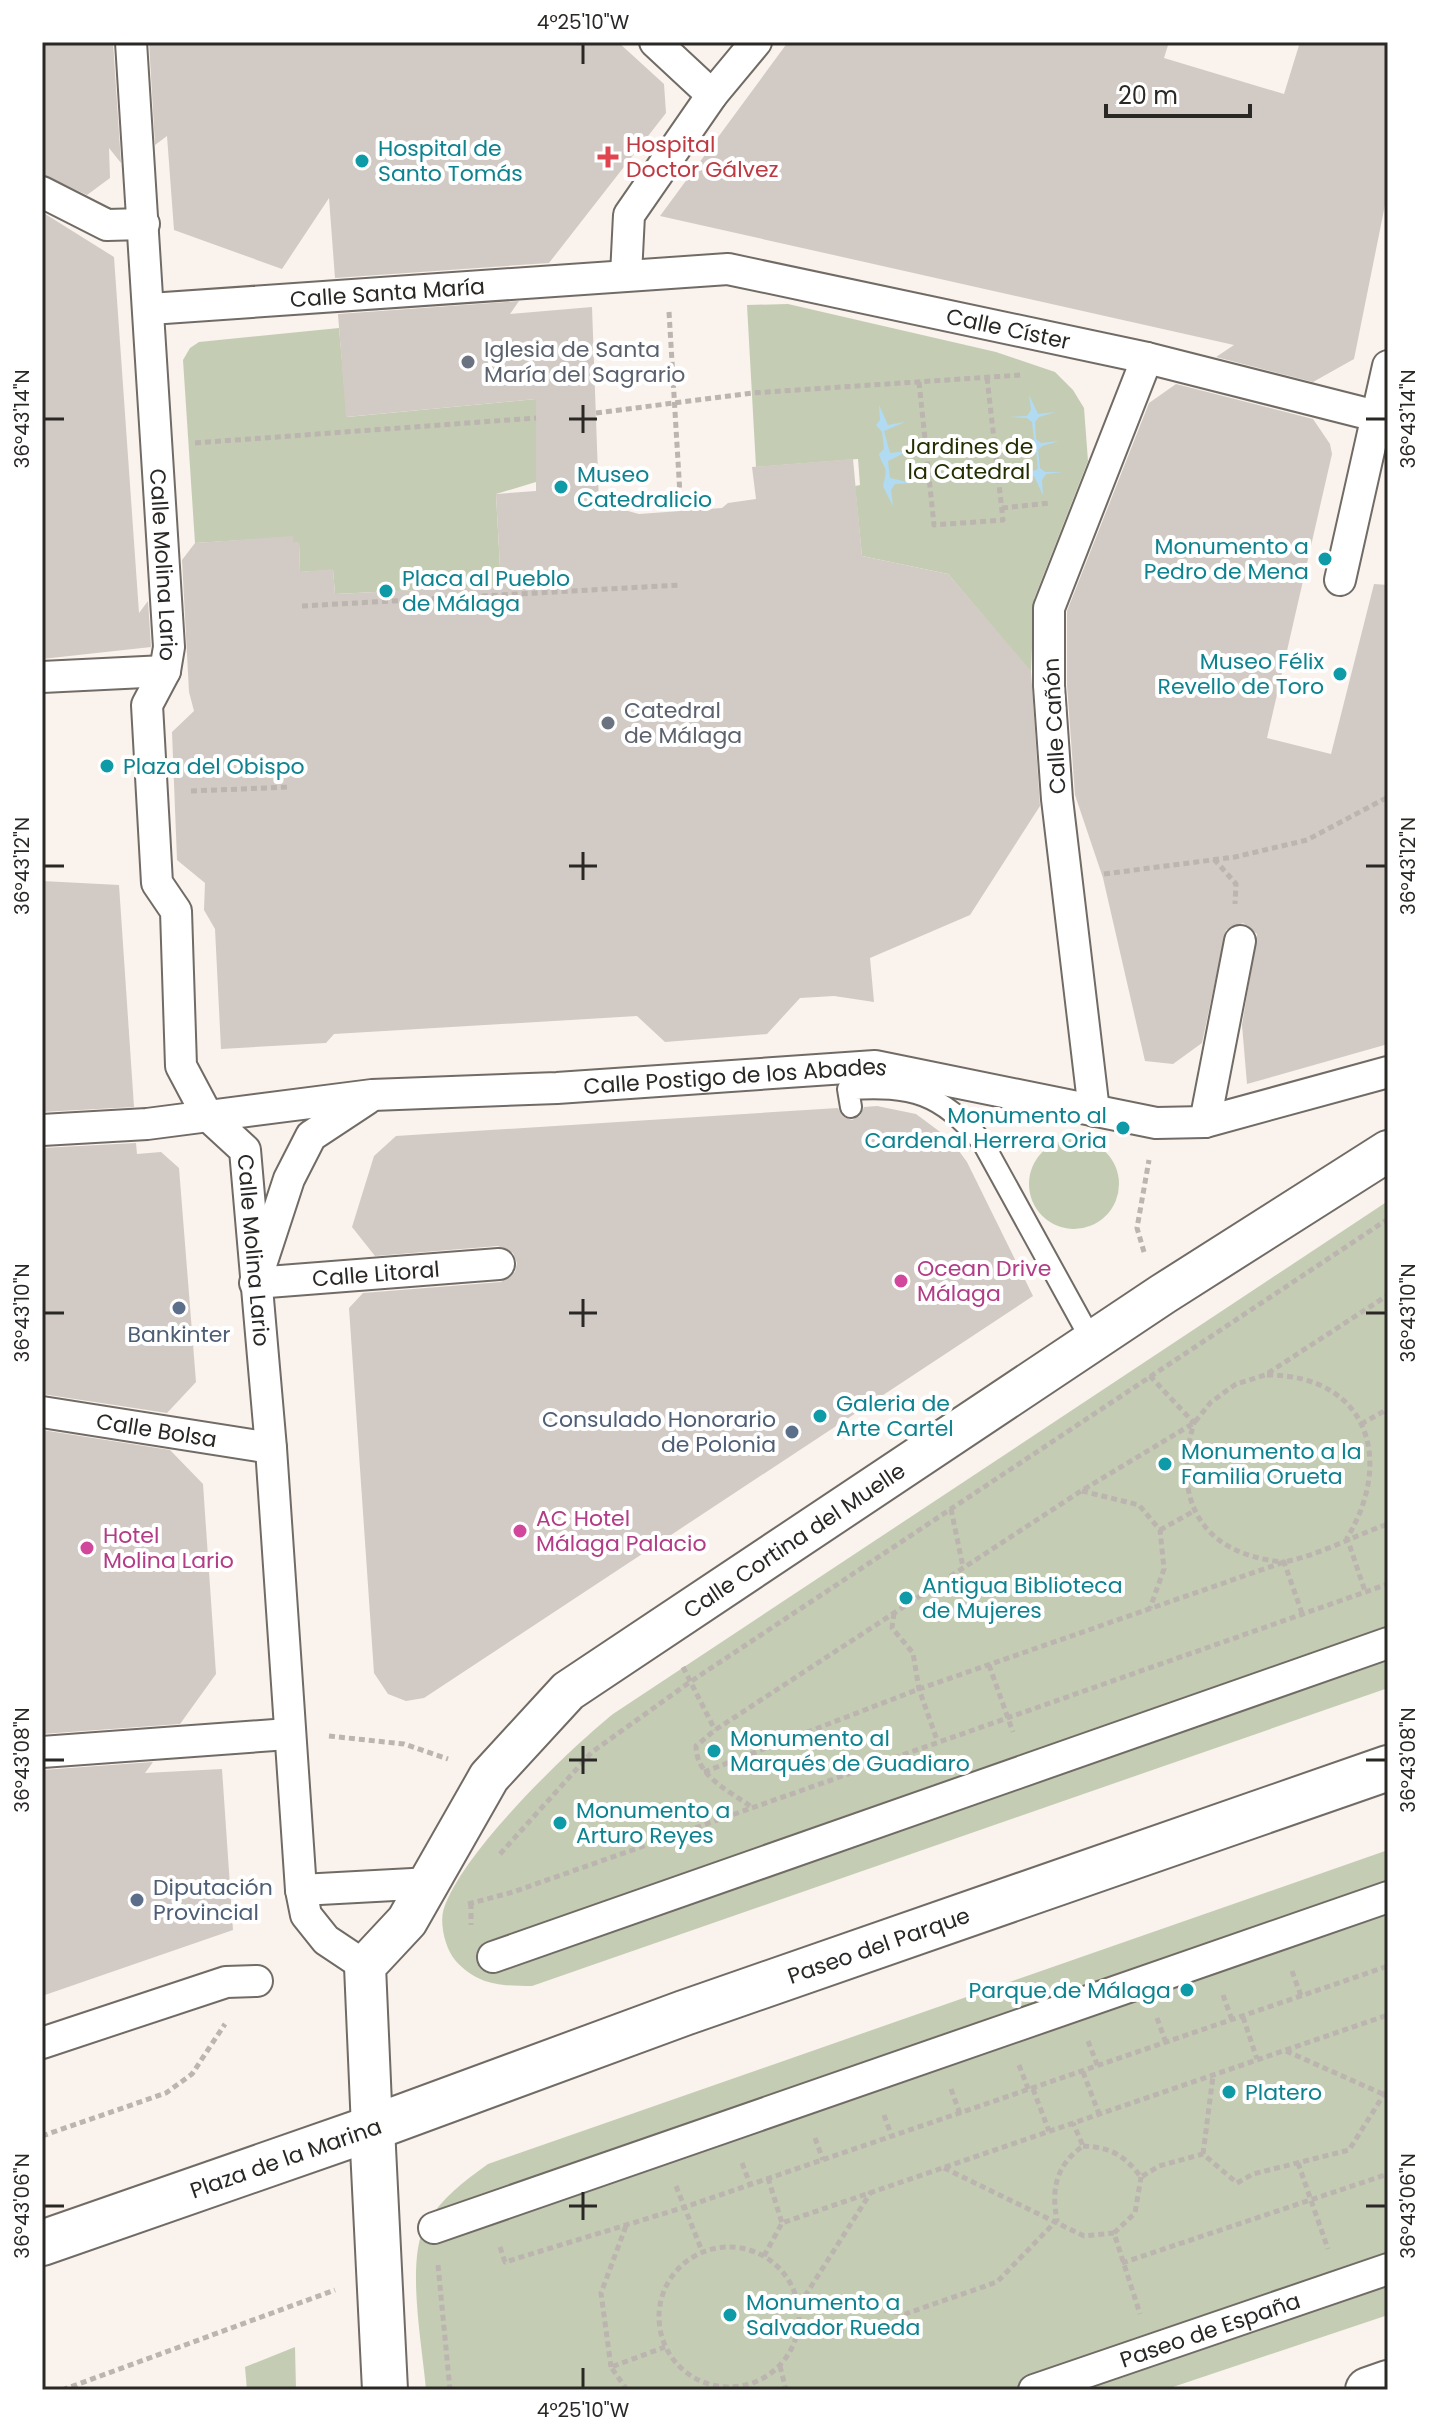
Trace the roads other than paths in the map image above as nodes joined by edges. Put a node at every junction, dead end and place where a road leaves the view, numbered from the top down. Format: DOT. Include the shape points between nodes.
graph roads {
  1 [pos="131,42"];
  2 [pos="655,42"];
  3 [pos="756,42"];
  4 [pos="712,95"];
  5 [pos="42,192"];
  6 [pos="144,224"];
  7 [pos="626,275"];
  8 [pos="150,309"];
  9 [pos="1147,358"];
  10 [pos="1388,366"];
  11 [pos="1382,417"];
  12 [pos="1340,580"];
  13 [pos="165,671"];
  14 [pos="42,677"];
  15 [pos="1240,941"];
  16 [pos="1388,1072"];
  17 [pos="372,1095"];
  18 [pos="851,1107"];
  19 [pos="1094,1111"];
  20 [pos="207,1115"];
  21 [pos="1205,1122"];
  22 [pos="42,1130"];
  23 [pos="1388,1151"];
  24 [pos="499,1264"];
  25 [pos="255,1283"];
  26 [pos="1092,1341"];
  27 [pos="42,1412"];
  28 [pos="271,1448"];
  29 [pos="1388,1643"];
  30 [pos="288,1734"];
  31 [pos="42,1752"];
  32 [pos="1388,1768"];
  33 [pos="431,1883"];
  34 [pos="301,1890"];
  35 [pos="1388,1897"];
  36 [pos="493,1957"];
  37 [pos="365,1966"];
  38 [pos="257,1981"];
  39 [pos="42,2043"];
  40 [pos="372,2128"];
  41 [pos="434,2228"];
  42 [pos="42,2243"];
  43 [pos="1388,2269"];
  44 [pos="1388,2383"];
  45 [pos="385,2390"];
  46 [pos="1034,2390"];
  47 [pos="1368,2390"];
  1 -- 6 [label="street, Calle Molina Lario"];
  2 -- 4 [label="street"];
  3 -- 4 [label="street"];
  4 -- 7 [label="street" via="629,215"];
  5 -- 6 [label="street" via="107,225"];
  6 -- 8 [label="street, Calle Molina Lario"];
  7 -- 8 [label="street, Calle Santa María"];
  7 -- 9 [label="street, Calle Císter" via="728,269"];
  8 -- 13 [label="street, Calle Molina Lario" via="169,647"];
  9 -- 11 [label="street, Calle Císter"];
  9 -- 19 [label="street, Calle Cañón" via="1049,608 1049,686"];
  10 -- 11 [label="street"];
  11 -- 12 [label="street"];
  13 -- 14 [label="street"];
  13 -- 20 [label="street, Calle Molina Lario" via="147,705 163,793 157,883 176,911 181,1066"];
  15 -- 21 [label="street"];
  16 -- 21 [label="street"];
  17 -- 19 [label="street, Calle Postigo de los Abades" via="875,1066"];
  17 -- 20 [label="street, Calle Postigo de los Abades"];
  17 -- 25 [label="street" via="311,1136 289,1179"];
  18 -- 26 [label="lane" via="848,1089 876,1087 915,1092 942,1103 963,1120 983,1143"];
  19 -- 21 [label="street" via="1156,1123"];
  20 -- 22 [label="street, Calle Postigo de los Abades"];
  20 -- 25 [label="street, Calle Molina Lario" via="245,1150"];
  23 -- 26 [label="street, Calle Cortina del Muelle"];
  24 -- 25 [label="street, Calle Litoral"];
  25 -- 28 [label="street, Calle Molina Lario"];
  26 -- 33 [label="street, Calle Cortina del Muelle" via="568,1691 489,1777"];
  27 -- 28 [label="street, Calle Bolsa"];
  28 -- 30 [label="street, Calle Molina Lario"];
  29 -- 36 [label="street"];
  30 -- 31 [label="street"];
  30 -- 34 [label="street, Calle Molina Lario"];
  32 -- 40 [label="street, Paseo del Parque" via="684,2013"];
  33 -- 34 [label="street"];
  33 -- 37 [label="street, Calle Cortina del Muelle" via="407,1921"];
  34 -- 37 [label="street, Calle Molina Lario" via="306,1915 326,1940"];
  35 -- 41 [label="street"];
  37 -- 40 [label="street"];
  38 -- 39 [label="street" via="226,1982"];
  40 -- 42 [label="street, Plaza de la Marina"];
  40 -- 45 [label="street, Plaza de la Marina"];
  43 -- 46 [label="street, Paseo de España"];
  44 -- 47 [label="street"];
}
